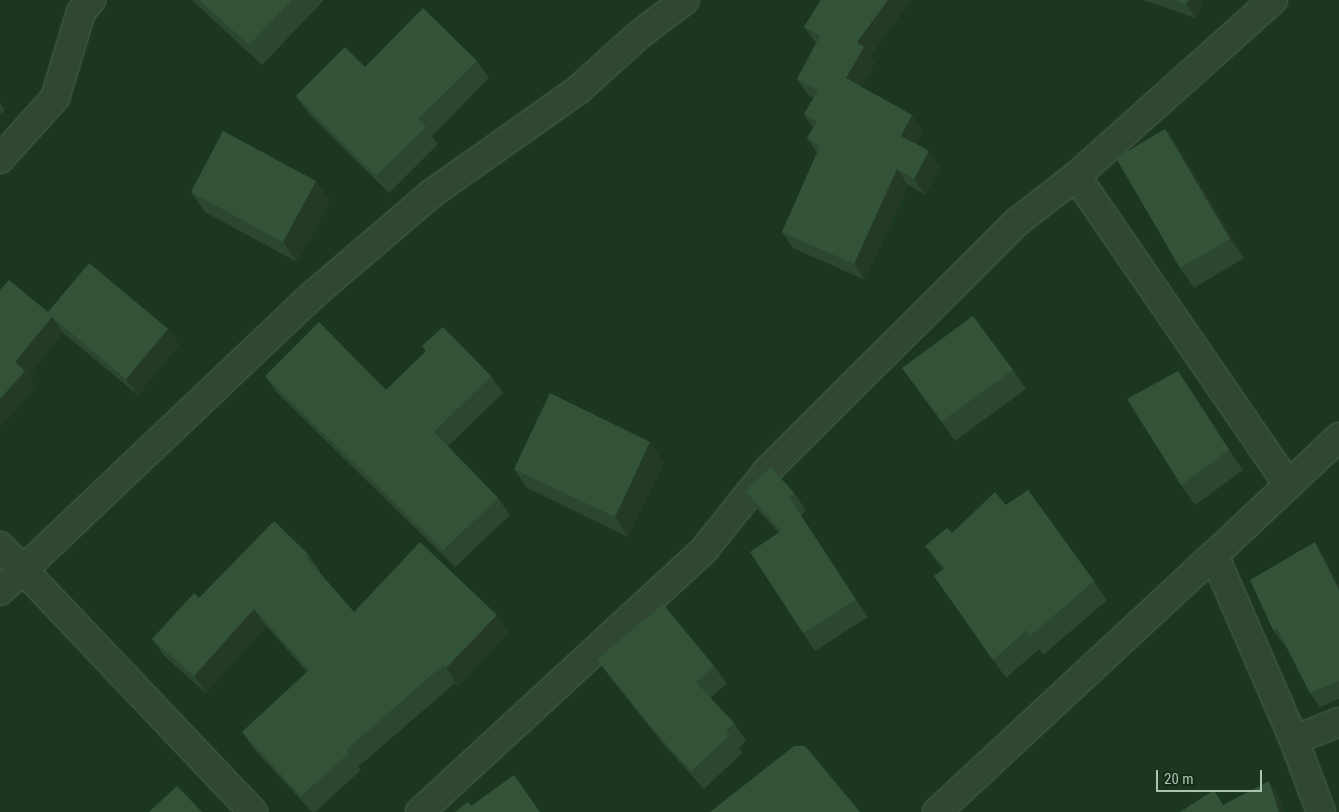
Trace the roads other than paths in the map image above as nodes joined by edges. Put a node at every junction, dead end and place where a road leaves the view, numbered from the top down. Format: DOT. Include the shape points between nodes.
graph roads {
  1 [pos="91,0"];
  2 [pos="685,0"];
  3 [pos="1273,0"];
  4 [pos="0,158"];
  5 [pos="1076,176"];
  6 [pos="1339,437"];
  7 [pos="1288,485"];
  8 [pos="0,546"];
  9 [pos="1214,555"];
  10 [pos="23,570"];
  11 [pos="0,591"];
  12 [pos="1339,722"];
  13 [pos="1294,740"];
  14 [pos="253,812"];
  15 [pos="420,812"];
  16 [pos="937,812"];
  17 [pos="1321,812"];
  1 -- 4 [label="street" via="81,12 55,98"];
  2 -- 10 [label="street" via="640,34 578,90 431,194 322,288"];
  3 -- 5 [label="street"];
  5 -- 7 [label="street"];
  5 -- 15 [label="street" via="1017,222 774,464 703,550"];
  6 -- 7 [label="street"];
  7 -- 9 [label="street"];
  8 -- 10 [label="street"];
  9 -- 13 [label="street"];
  9 -- 16 [label="street"];
  10 -- 11 [label="street"];
  10 -- 14 [label="street"];
  12 -- 13 [label="street"];
  13 -- 17 [label="street"];
}
